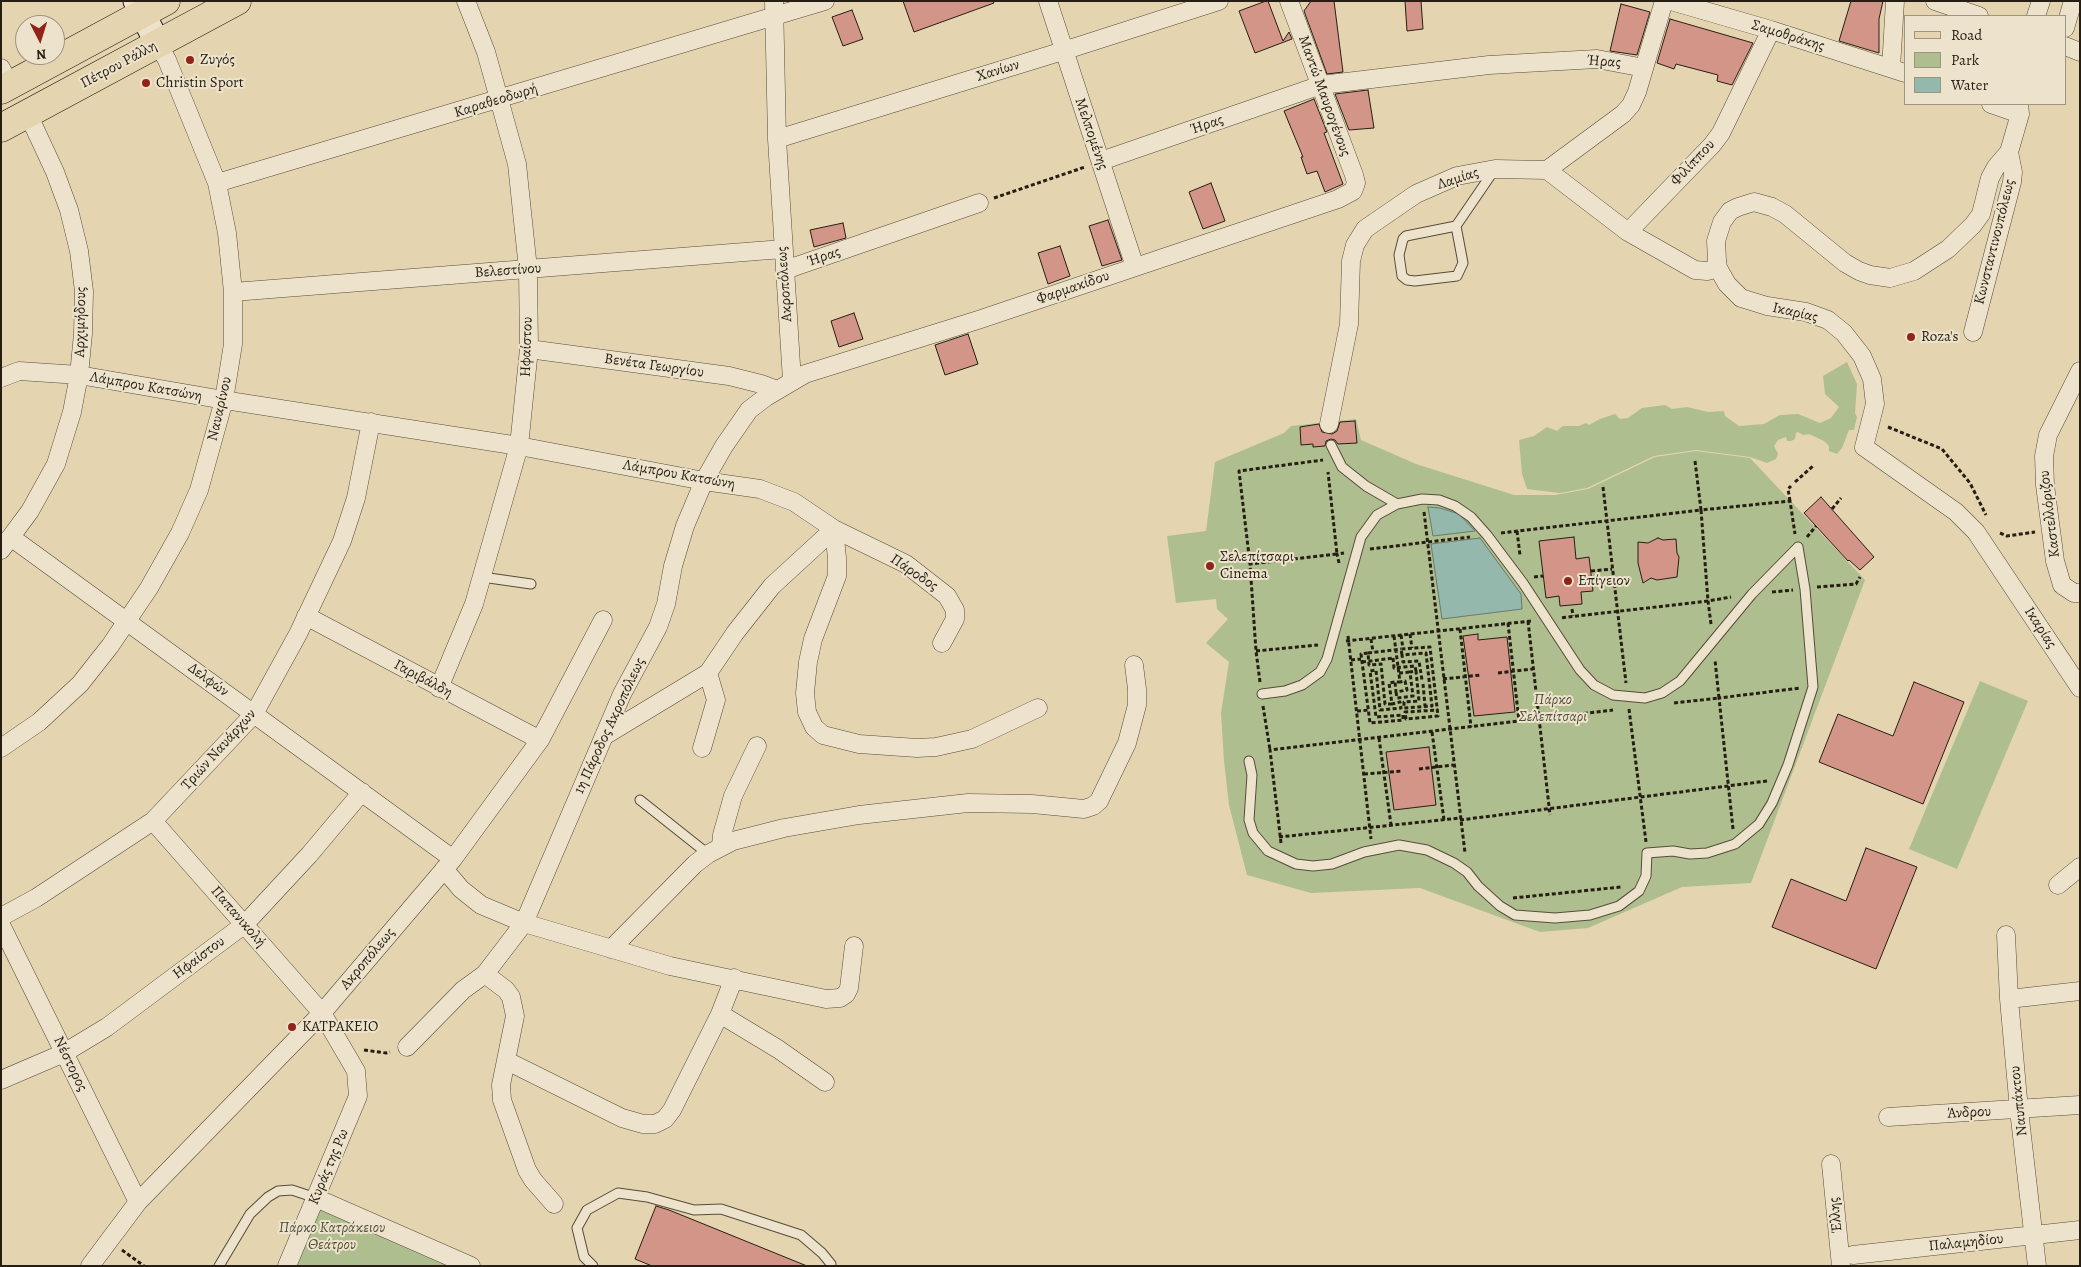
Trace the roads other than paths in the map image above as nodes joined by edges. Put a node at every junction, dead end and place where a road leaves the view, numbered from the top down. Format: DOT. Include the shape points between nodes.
graph roads {
  1 [pos="238,1"];
  2 [pos="466,1"];
  3 [pos="825,1"];
  4 [pos="1048,1"];
  5 [pos="1219,1"];
  6 [pos="1289,1"];
  7 [pos="1664,1"];
  8 [pos="1671,1"];
  9 [pos="1896,1"];
  10 [pos="1935,1"];
  11 [pos="2041,1"];
  12 [pos="2073,1"];
  13 [pos="148,5"];
  14 [pos="1175,8"];
  15 [pos="774,9"];
  16 [pos="1976,15"];
  17 [pos="2036,15"];
  18 [pos="2066,25"];
  19 [pos="1771,30"];
  20 [pos="158,44"];
  21 [pos="2066,46"];
  22 [pos="1063,51"];
  23 [pos="2080,52"];
  24 [pos="1644,68"];
  25 [pos="1898,71"];
  26 [pos="4,81"];
  27 [pos="1320,85"];
  28 [pos="500,100"];
  29 [pos="2002,105"];
  30 [pos="2024,107"];
  31 [pos="28,114"];
  32 [pos="1,128"];
  33 [pos="777,139"];
  34 [pos="2009,152"];
  35 [pos="1101,161"];
  36 [pos="1495,169"];
  37 [pos="1547,170"];
  38 [pos="217,183"];
  39 [pos="1353,191"];
  40 [pos="979,203"];
  41 [pos="1456,226"];
  42 [pos="1628,232"];
  43 [pos="783,249"];
  44 [pos="1135,266"];
  45 [pos="1718,268"];
  46 [pos="528,269"];
  47 [pos="785,270"];
  48 [pos="233,292"];
  49 [pos="1973,332"];
  50 [pos="529,349"];
  51 [pos="2080,371"];
  52 [pos="79,375"];
  53 [pos="1,378"];
  54 [pos="784,385"];
  55 [pos="2075,392"];
  56 [pos="224,400"];
  57 [pos="371,422"];
  58 [pos="1329,424"];
  59 [pos="1331,445"];
  60 [pos="519,446"];
  61 [pos="704,481"];
  62 [pos="1396,504"];
  63 [pos="834,529"];
  64 [pos="7,544"];
  65 [pos="482,578"];
  66 [pos="531,584"];
  67 [pos="2080,593"];
  68 [pos="306,616"];
  69 [pos="127,620"];
  70 [pos="603,620"];
  71 [pos="942,643"];
  72 [pos="1134,665"];
  73 [pos="708,672"];
  74 [pos="439,688"];
  75 [pos="2080,688"];
  76 [pos="1262,694"];
  77 [pos="1038,708"];
  78 [pos="254,714"];
  79 [pos="604,736"];
  80 [pos="540,740"];
  81 [pos="757,746"];
  82 [pos="1,748"];
  83 [pos="702,748"];
  84 [pos="1249,761"];
  85 [pos="362,792"];
  86 [pos="640,800"];
  87 [pos="153,821"];
  88 [pos="715,850"];
  89 [pos="449,864"];
  90 [pos="2080,867"];
  91 [pos="2058,885"];
  92 [pos="1,917"];
  93 [pos="524,923"];
  94 [pos="245,924"];
  95 [pos="1,925"];
  96 [pos="2006,935"];
  97 [pos="854,946"];
  98 [pos="610,949"];
  99 [pos="486,974"];
  100 [pos="734,978"];
  101 [pos="2080,991"];
  102 [pos="2009,999"];
  103 [pos="322,1013"];
  104 [pos="720,1014"];
  105 [pos="407,1047"];
  106 [pos="64,1053"];
  107 [pos="507,1061"];
  108 [pos="1,1080"];
  109 [pos="825,1082"];
  110 [pos="358,1096"];
  111 [pos="2080,1105"];
  112 [pos="2019,1110"];
  113 [pos="1888,1117"];
  114 [pos="1831,1164"];
  115 [pos="316,1198"];
  116 [pos="138,1202"];
  117 [pos="554,1204"];
  118 [pos="2080,1230"];
  119 [pos="2035,1236"];
  120 [pos="1847,1260"];
  121 [pos="831,1264"];
  122 [pos="90,1266"];
  123 [pos="219,1266"];
  124 [pos="287,1266"];
  125 [pos="471,1266"];
  126 [pos="593,1266"];
  127 [pos="2037,1266"];
  1 -- 20 [label="main road, Πέτρου Ράλλη"];
  2 -- 28 [label="street, Ηφαίστου"];
  3 -- 15 [label="street, Καραθεοδωρή"];
  4 -- 22 [label="street, Μελπομένης"];
  5 -- 14 [label="street, Χανίων"];
  6 -- 27 [label="street, Μαντώ Μαυρογένους"];
  7 -- 24 [label="street"];
  8 -- 19 [label="street, Σαμοθράκης"];
  9 -- 25 [label="street"];
  10 -- 16 [label="street"];
  11 -- 17 [label="street"];
  12 -- 18 [label="street"];
  13 -- 20 [label="street, Ναυαρίνου"];
  13 -- 26 [label="main road"];
  14 -- 22 [label="street, Χανίων"];
  15 -- 28 [label="street, Καραθεοδωρή"];
  15 -- 33 [label="street, Ακροπόλεως"];
  19 -- 25 [label="street, Σαμοθράκης"];
  19 -- 42 [label="street, Φιλίππου" via="1721,133"];
  20 -- 31 [label="main road, Πέτρου Ράλλη"];
  20 -- 38 [label="street, Ναυαρίνου"];
  21 -- 23 [label="street"];
  22 -- 33 [label="street, Χανίων"];
  22 -- 35 [label="street, Μελπομένης"];
  24 -- 27 [label="street, Ήρας" via="1597,59 1489,65"];
  24 -- 37 [label="street" via="1634,99 1623,114"];
  27 -- 35 [label="street, Ήρας"];
  27 -- 39 [label="street, Μαντώ Μαυρογένους" via="1354,175"];
  28 -- 38 [label="street, Καραθεοδωρή"];
  28 -- 46 [label="street, Ηφαίστου" via="517,164"];
  29 -- 30 [label="street"];
  30 -- 34 [label="street, Κωνσταντινουπόλεως"];
  31 -- 32 [label="main road, Πέτρου Ράλλη"];
  31 -- 52 [label="street, Αρχιμήδους" via="55,172 79,251 84,292"];
  33 -- 43 [label="street, Ακροπόλεως"];
  34 -- 45 [label="street, Κωνσταντινουπόλεως" via="1990,178 1980,214 1973,225 1948,249 1914,270 1890,278 1859,271 1785,214 1754,202 1730,211 1722,222 1716,241"];
  34 -- 49 [label="street, Κωνσταντινουπόλεως" via="2012,182"];
  35 -- 44 [label="street, Μελπομένης"];
  36 -- 37 [label="street, Λαμίας"];
  36 -- 41 [label="lane"];
  36 -- 58 [label="street, Λαμίας" via="1457,176 1416,194 1365,229 1355,245 1351,261 1350,324"];
  37 -- 42 [label="street"];
  38 -- 48 [label="street, Ναυαρίνου" via="228,233"];
  39 -- 44 [label="street, Φαρμακίδου" via="1338,199"];
  40 -- 47 [label="street, Ήρας"];
  41 -- 41 [label="lane" via="1406,236 1399,254 1402,276 1415,281 1457,276 1463,263"];
  42 -- 45 [label="street" via="1696,270"];
  43 -- 46 [label="street, Βελεστίνου"];
  43 -- 47 [label="street, Ακροπόλεως"];
  44 -- 54 [label="street, Φαρμακίδου" via="806,374"];
  45 -- 75 [label="street, Ικαρίας" via="1742,298 1806,312 1828,320 1844,333 1862,356 1872,379 1875,404 1864,447 1956,512 1976,532"];
  46 -- 48 [label="street, Βελεστίνου"];
  46 -- 50 [label="street, Ηφαίστου"];
  47 -- 54 [label="street, Ακροπόλεως"];
  48 -- 56 [label="street, Ναυαρίνου" via="234,344"];
  50 -- 54 [label="street, Βενέτα Γεωργίου"];
  50 -- 60 [label="street, Ηφαίστου"];
  51 -- 55 [label="street, Καστελλόριζου"];
  52 -- 53 [label="street, Λάμπρου Κατσώνη" via="19,371"];
  52 -- 56 [label="street, Λάμπρου Κατσώνη"];
  52 -- 64 [label="street, Αρχιμήδους" via="56,464"];
  54 -- 61 [label="street" via="749,410"];
  55 -- 67 [label="street, Καστελλόριζου" via="2048,435 2044,456 2054,561 2062,585"];
  56 -- 57 [label="street, Λάμπρου Κατσώνη"];
  56 -- 69 [label="street, Ναυαρίνου" via="207,466 180,533 162,568"];
  57 -- 60 [label="street, Λάμπρου Κατσώνη"];
  57 -- 68 [label="street, Τριών Ναυάρχων" via="356,498 342,541"];
  59 -- 62 [label="lane" via="1342,467"];
  60 -- 61 [label="street, Λάμπρου Κατσώνη"];
  60 -- 65 [label="street, Ηφαίστου"];
  61 -- 63 [label="street, Λάμπρου Κατσώνη" via="760,489 780,496"];
  61 -- 79 [label="street, 1η Πάροδος Ακροπόλεως" via="684,526 658,627 622,694"];
  62 -- 76 [label="lane" via="1378,515 1361,537 1320,672 1302,685"];
  62 -- 84 [label="lane" via="1422,499 1439,500 1470,517 1523,582 1580,670 1594,685 1613,695 1628,697 1645,698 1662,693 1680,680 1752,594 1798,547 1813,687 1772,803 1759,824 1735,844 1707,853 1648,853 1642,885 1619,906 1590,915 1555,918 1515,915 1478,886 1467,872 1427,850 1399,845 1372,850 1332,864 1313,866 1296,864 1268,851 1253,833 1248,820 1252,775"];
  63 -- 71 [label="street, Πάροδος" via="906,564 947,596 955,610 955,619"];
  63 -- 73 [label="street" via="772,586"];
  63 -- 77 [label="street" via="837,576 813,639 806,685 807,712 823,735 859,744 936,747 972,739"];
  64 -- 69 [label="street, Δελφών"];
  65 -- 66 [label="lane"];
  65 -- 74 [label="street, Ηφαίστου"];
  68 -- 74 [label="street, Γαριβάλδη"];
  68 -- 78 [label="street, Τριών Ναυάρχων"];
  69 -- 78 [label="street, Δελφών"];
  69 -- 82 [label="street, Ναυαρίνου" via="74,690 39,722"];
  70 -- 80 [label="street, Ακροπόλεως"];
  72 -- 88 [label="street" via="1136,705 1127,743 1099,801 1093,806 1084,809 1032,804 958,804 859,815 784,828 733,841"];
  73 -- 79 [label="street"];
  73 -- 83 [label="street" via="716,700"];
  74 -- 80 [label="street, Γαριβάλδη"];
  78 -- 85 [label="street, Δελφών"];
  78 -- 87 [label="street, Τριών Ναυάρχων"];
  79 -- 93 [label="street, 1η Πάροδος Ακροπόλεως"];
  80 -- 89 [label="street, Ακροπόλεως"];
  81 -- 88 [label="street" via="733,796"];
  85 -- 89 [label="street, Δελφών"];
  85 -- 94 [label="street, Ηφαίστου" via="310,855"];
  86 -- 88 [label="lane"];
  87 -- 92 [label="street, Τριών Ναυάρχων" via="36,898"];
  87 -- 94 [label="street, Παπανικολή"];
  88 -- 98 [label="street" via="694,864"];
  89 -- 93 [label="street, Δελφών" via="462,889 481,905"];
  89 -- 103 [label="street, Ακροπόλεως"];
  90 -- 91 [label="street"];
  93 -- 98 [label="street, Δελφών"];
  93 -- 99 [label="street, 1η Πάροδος Ακροπόλεως"];
  94 -- 103 [label="street, Παπανικολή"];
  94 -- 106 [label="street, Ηφαίστου" via="127,1013"];
  95 -- 106 [label="street, Νέστορος"];
  96 -- 102 [label="street, Ναυπάκτου"];
  97 -- 100 [label="street, Δελφών" via="849,988 840,998 826,998"];
  98 -- 100 [label="street, Δελφών" via="670,966"];
  99 -- 105 [label="street, 1η Πάροδος Ακροπόλεως" via="463,990"];
  99 -- 107 [label="street" via="506,990 514,1006"];
  100 -- 104 [label="street"];
  101 -- 102 [label="street"];
  102 -- 112 [label="street, Ναυπάκτου"];
  103 -- 110 [label="street, Παπανικολή" via="356,1071"];
  103 -- 116 [label="street, Ακροπόλεως"];
  104 -- 107 [label="street" via="672,1110 655,1124 622,1118"];
  104 -- 109 [label="street"];
  106 -- 108 [label="street, Ηφαίστου"];
  106 -- 116 [label="street, Νέστορος"];
  107 -- 117 [label="street" via="501,1085 502,1100 527,1170"];
  110 -- 115 [label="street, Κυράς της Ρω"];
  111 -- 112 [label="street, Άνδρου"];
  112 -- 113 [label="street, Άνδρου"];
  112 -- 119 [label="street, Ναυπάκτου"];
  114 -- 120 [label="street, Έλλης"];
  115 -- 123 [label="lane" via="292,1190 278,1191 268,1197 250,1214"];
  115 -- 124 [label="street, Κυράς της Ρω"];
  115 -- 125 [label="street"];
  116 -- 122 [label="street, Ακροπόλεως"];
  118 -- 119 [label="street, Παλαμηδίου"];
  119 -- 120 [label="street, Παλαμηδίου"];
  119 -- 127 [label="street, Ναυπάκτου"];
  121 -- 126 [label="lane" via="801,1235 722,1209 694,1210 618,1193 587,1210 577,1228 584,1257"];
}
